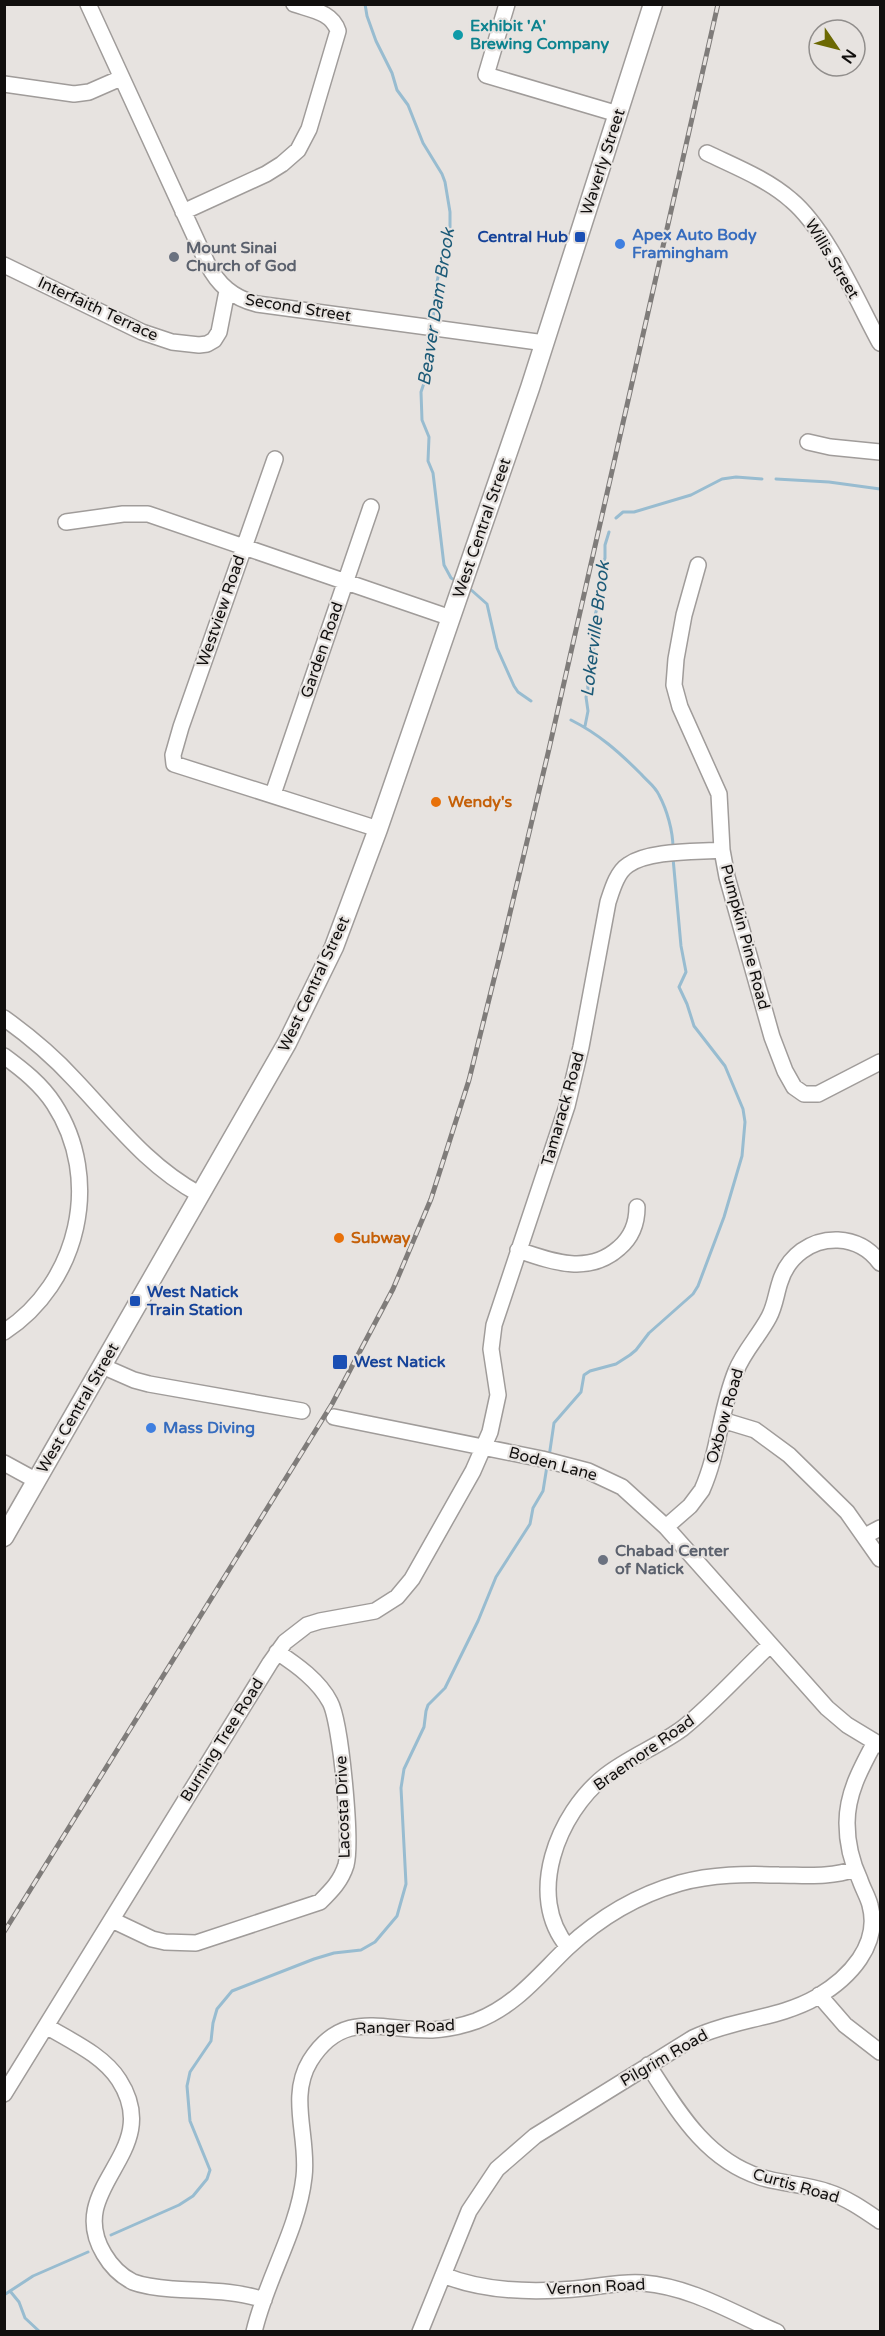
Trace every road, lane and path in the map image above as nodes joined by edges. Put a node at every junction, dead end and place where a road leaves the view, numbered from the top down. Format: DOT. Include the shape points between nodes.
graph roads {
  1 [pos="88,4"];
  2 [pos="294,4"];
  3 [pos="507,4"];
  4 [pos="653,4"];
  5 [pos="121,78"];
  6 [pos="4,84"];
  7 [pos="618,114"];
  8 [pos="707,153"];
  9 [pos="183,212"];
  10 [pos="4,265"];
  11 [pos="227,291"];
  12 [pos="545,343"];
  13 [pos="880,343"];
  14 [pos="530,388"];
  15 [pos="808,442"];
  16 [pos="880,452"];
  17 [pos="275,459"];
  18 [pos="371,507"];
  19 [pos="66,522"];
  20 [pos="243,548"];
  21 [pos="698,566"];
  22 [pos="345,582"];
  23 [pos="451,618"];
  24 [pos="273,794"];
  25 [pos="378,829"];
  26 [pos="722,850"];
  27 [pos="4,1018"];
  28 [pos="4,1056"];
  29 [pos="880,1062"];
  30 [pos="200,1194"];
  31 [pos="637,1207"];
  32 [pos="518,1250"];
  33 [pos="880,1263"];
  34 [pos="4,1332"];
  35 [pos="102,1366"];
  36 [pos="302,1411"];
  37 [pos="334,1417"];
  38 [pos="722,1420"];
  39 [pos="485,1446"];
  40 [pos="4,1462"];
  41 [pos="37,1481"];
  42 [pos="666,1527"];
  43 [pos="880,1528"];
  44 [pos="865,1536"];
  45 [pos="4,1537"];
  46 [pos="880,1559"];
  47 [pos="770,1645"];
  48 [pos="278,1652"];
  49 [pos="878,1743"];
  50 [pos="855,1869"];
  51 [pos="111,1920"];
  52 [pos="568,1947"];
  53 [pos="819,1995"];
  54 [pos="46,2026"];
  55 [pos="880,2052"];
  56 [pos="648,2065"];
  57 [pos="4,2094"];
  58 [pos="880,2221"];
  59 [pos="443,2274"];
  60 [pos="264,2300"];
  61 [pos="254,2331"];
  62 [pos="420,2331"];
  63 [pos="777,2331"];
  1 -- 5 [label="street, Second Street"];
  2 -- 9 [label="street" via="330,16 338,31 309,129 298,150 266,174"];
  3 -- 7 [label="street" via="486,75"];
  4 -- 7 [label="main road, Waverly Street"];
  5 -- 6 [label="street" via="74,94"];
  5 -- 9 [label="street, Second Street"];
  7 -- 12 [label="main road, Waverly Street"];
  8 -- 13 [label="street, Willis Street" via="776,189 800,208 826,243"];
  9 -- 11 [label="street, Second Street" via="213,274"];
  10 -- 11 [label="street, Interfaith Terrace" via="172,342 199,345 214,340"];
  11 -- 12 [label="street, Second Street" via="257,304"];
  12 -- 14 [label="main road, Waverly Street"];
  14 -- 23 [label="main road, West Central Street"];
  15 -- 16 [label="street"];
  17 -- 20 [label="street, Westview Road"];
  18 -- 22 [label="street, Garden Road"];
  19 -- 20 [label="street" via="148,514"];
  20 -- 22 [label="street"];
  20 -- 24 [label="street, Westview Road" via="181,727 174,764"];
  21 -- 26 [label="street, Pumpkin Pine Road" via="684,615 674,685 719,794"];
  22 -- 23 [label="street"];
  22 -- 24 [label="street, Garden Road"];
  23 -- 25 [label="main road, West Central Street"];
  24 -- 25 [label="street"];
  25 -- 30 [label="main road, West Central Street" via="341,931 311,998"];
  26 -- 29 [label="street, Pumpkin Pine Road" via="775,1047 790,1080 804,1094 818,1094"];
  26 -- 32 [label="street, Tamarack Road" via="662,855 627,865 611,892 570,1097"];
  27 -- 30 [label="street" via="73,1077 147,1158"];
  28 -- 34 [label="street" via="38,1084 61,1116 75,1152 80,1194 74,1236 57,1277 31,1310"];
  30 -- 35 [label="main road, West Central Street"];
  31 -- 32 [label="street" via="637,1219 628,1239 601,1260 565,1264"];
  32 -- 39 [label="street, Tamarack Road" via="492,1337 498,1395"];
  33 -- 38 [label="street, Oxbow Road" via="862,1246 842,1240 812,1244 796,1254 781,1279 769,1317 736,1370"];
  35 -- 36 [label="street" via="149,1384"];
  35 -- 41 [label="main road, West Central Street"];
  37 -- 39 [label="street, Boden Lane"];
  38 -- 42 [label="street, Oxbow Road" via="702,1490"];
  38 -- 44 [label="street" via="755,1430 778,1444"];
  39 -- 42 [label="street, Boden Lane" via="588,1471 622,1487"];
  39 -- 48 [label="street, Burning Tree Road" via="419,1567 397,1597 375,1611 307,1625 295,1632"];
  40 -- 41 [label="street"];
  41 -- 45 [label="main road, West Central Street"];
  42 -- 47 [label="street, Boden Lane"];
  43 -- 44 [label="street"];
  44 -- 46 [label="street"];
  47 -- 49 [label="street, Boden Lane" via="836,1717"];
  47 -- 52 [label="street, Braemore Road" via="683,1728 605,1776 573,1812 557,1845 549,1886 553,1923"];
  48 -- 51 [label="street, Burning Tree Road"];
  48 -- 51 [label="street, Lacosta Drive" via="313,1680 335,1713 348,1844 347,1862 334,1888 320,1902 196,1943 152,1939"];
  49 -- 50 [label="street, Pilgrim Road" via="855,1781 848,1809 848,1836"];
  50 -- 52 [label="street, Ranger Road" via="824,1876 728,1875 679,1884 615,1911"];
  50 -- 53 [label="street, Pilgrim Road" via="870,1906 870,1938 852,1968"];
  51 -- 54 [label="street, Burning Tree Road"];
  52 -- 60 [label="street, Ranger Road" via="521,1995 475,2021 432,2030 385,2025 350,2028 337,2033 316,2052 303,2075 299,2099 306,2153 301,2194"];
  53 -- 55 [label="street" via="844,2025"];
  53 -- 56 [label="street, Pilgrim Road" via="783,2012 705,2032"];
  54 -- 57 [label="street, Burning Tree Road"];
  54 -- 60 [label="street" via="103,2062 119,2080 128,2100 130,2124 126,2147 101,2190 94,2212 96,2236 113,2266 121,2275 142,2285 241,2294"];
  56 -- 58 [label="street, Curtis Road" via="691,2130 723,2159 759,2177 827,2191"];
  56 -- 59 [label="street, Pilgrim Road" via="535,2136 509,2157 469,2211"];
  59 -- 62 [label="street, Pilgrim Road"];
  59 -- 63 [label="street, Vernon Road" via="479,2285 530,2291 640,2283 666,2285"];
  60 -- 61 [label="street, Ranger Road"];
}
